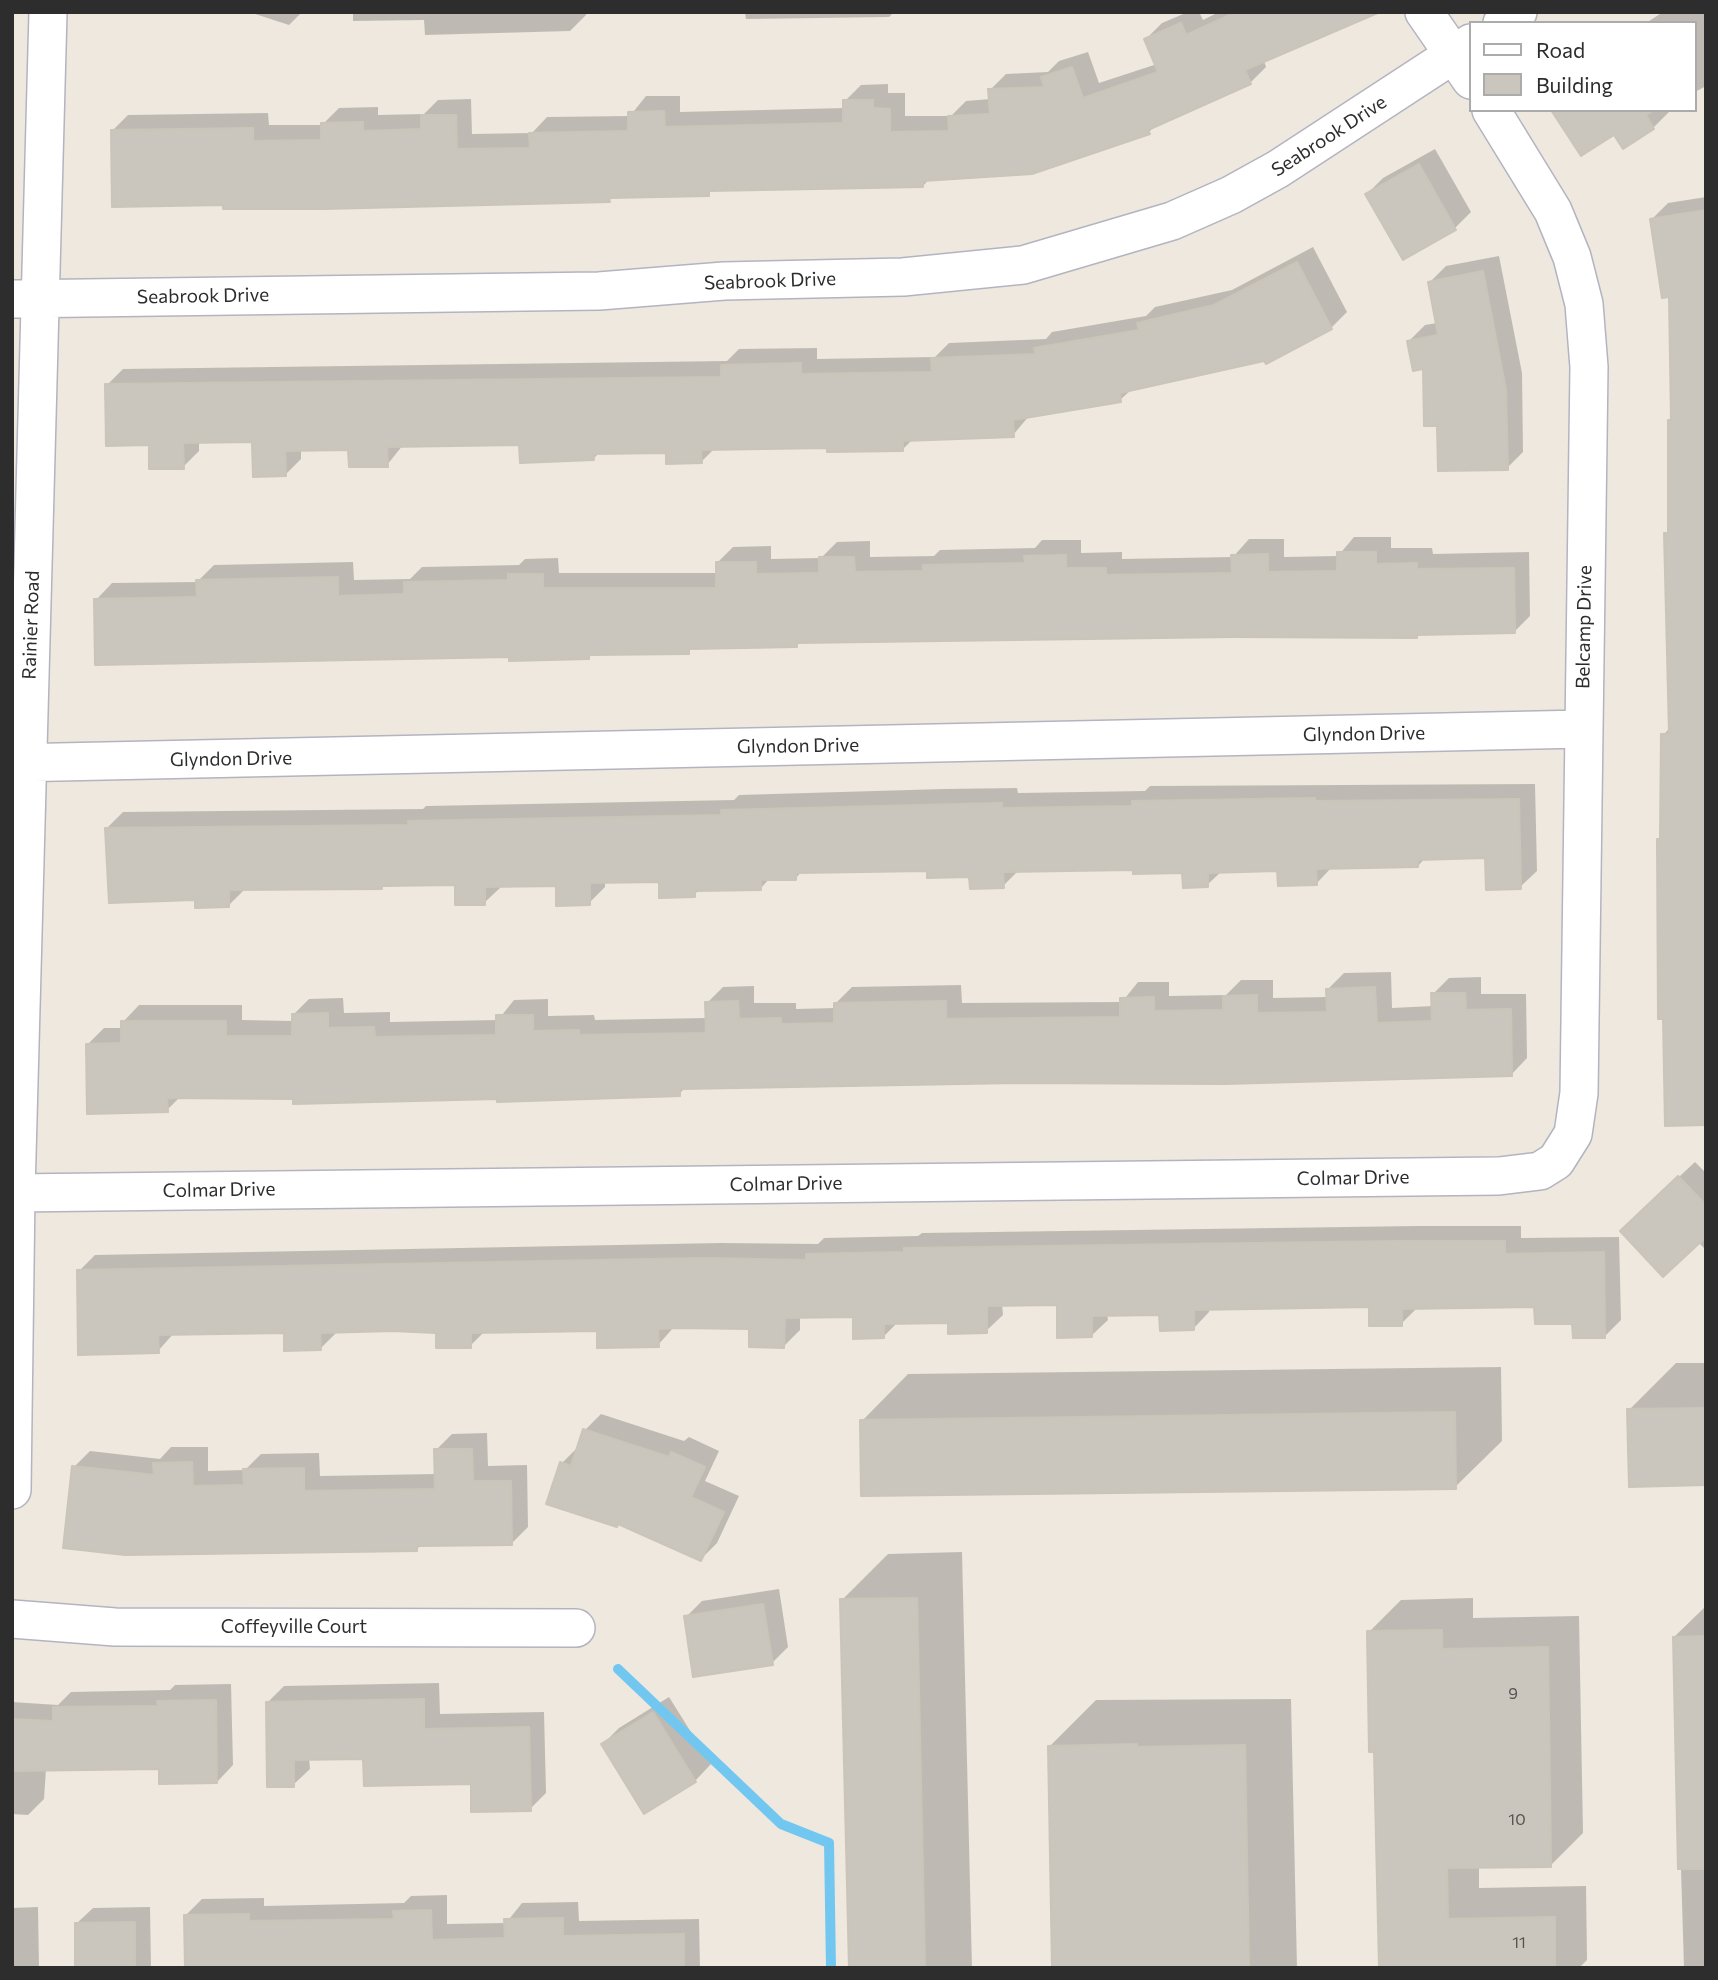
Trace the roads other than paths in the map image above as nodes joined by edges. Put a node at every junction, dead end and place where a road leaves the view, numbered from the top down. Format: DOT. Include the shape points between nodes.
graph roads {
  1 [pos="48,12"];
  2 [pos="1424,12"];
  3 [pos="1466,59"];
  4 [pos="1492,112"];
  5 [pos="26,298"];
  6 [pos="1583,729"];
  7 [pos="20,763"];
  8 [pos="1556,1161"];
  9 [pos="14,1192"];
  10 [pos="12,1490"];
  11 [pos="12,1619"];
  12 [pos="576,1628"];
  1 -- 5 [label="street, Rainier Road"];
  2 -- 3 [label="street"];
  3 -- 5 [label="street, Seabrook Drive" via="1231,195 1171,221 1023,265 903,276 724,281 599,291"];
  4 -- 6 [label="street, Belcamp Drive" via="1553,211 1584,303 1589,367"];
  5 -- 7 [label="street, Rainier Road"];
  6 -- 7 [label="street, Glyndon Drive"];
  6 -- 8 [label="street, Belcamp Drive" via="1579,1094 1573,1134"];
  7 -- 9 [label="street, Rainier Road"];
  8 -- 9 [label="street, Colmar Drive" via="1540,1171 1499,1176"];
  9 -- 10 [label="street, Rainier Road"];
  11 -- 12 [label="street, Coffeyville Court" via="115,1627"];
}
